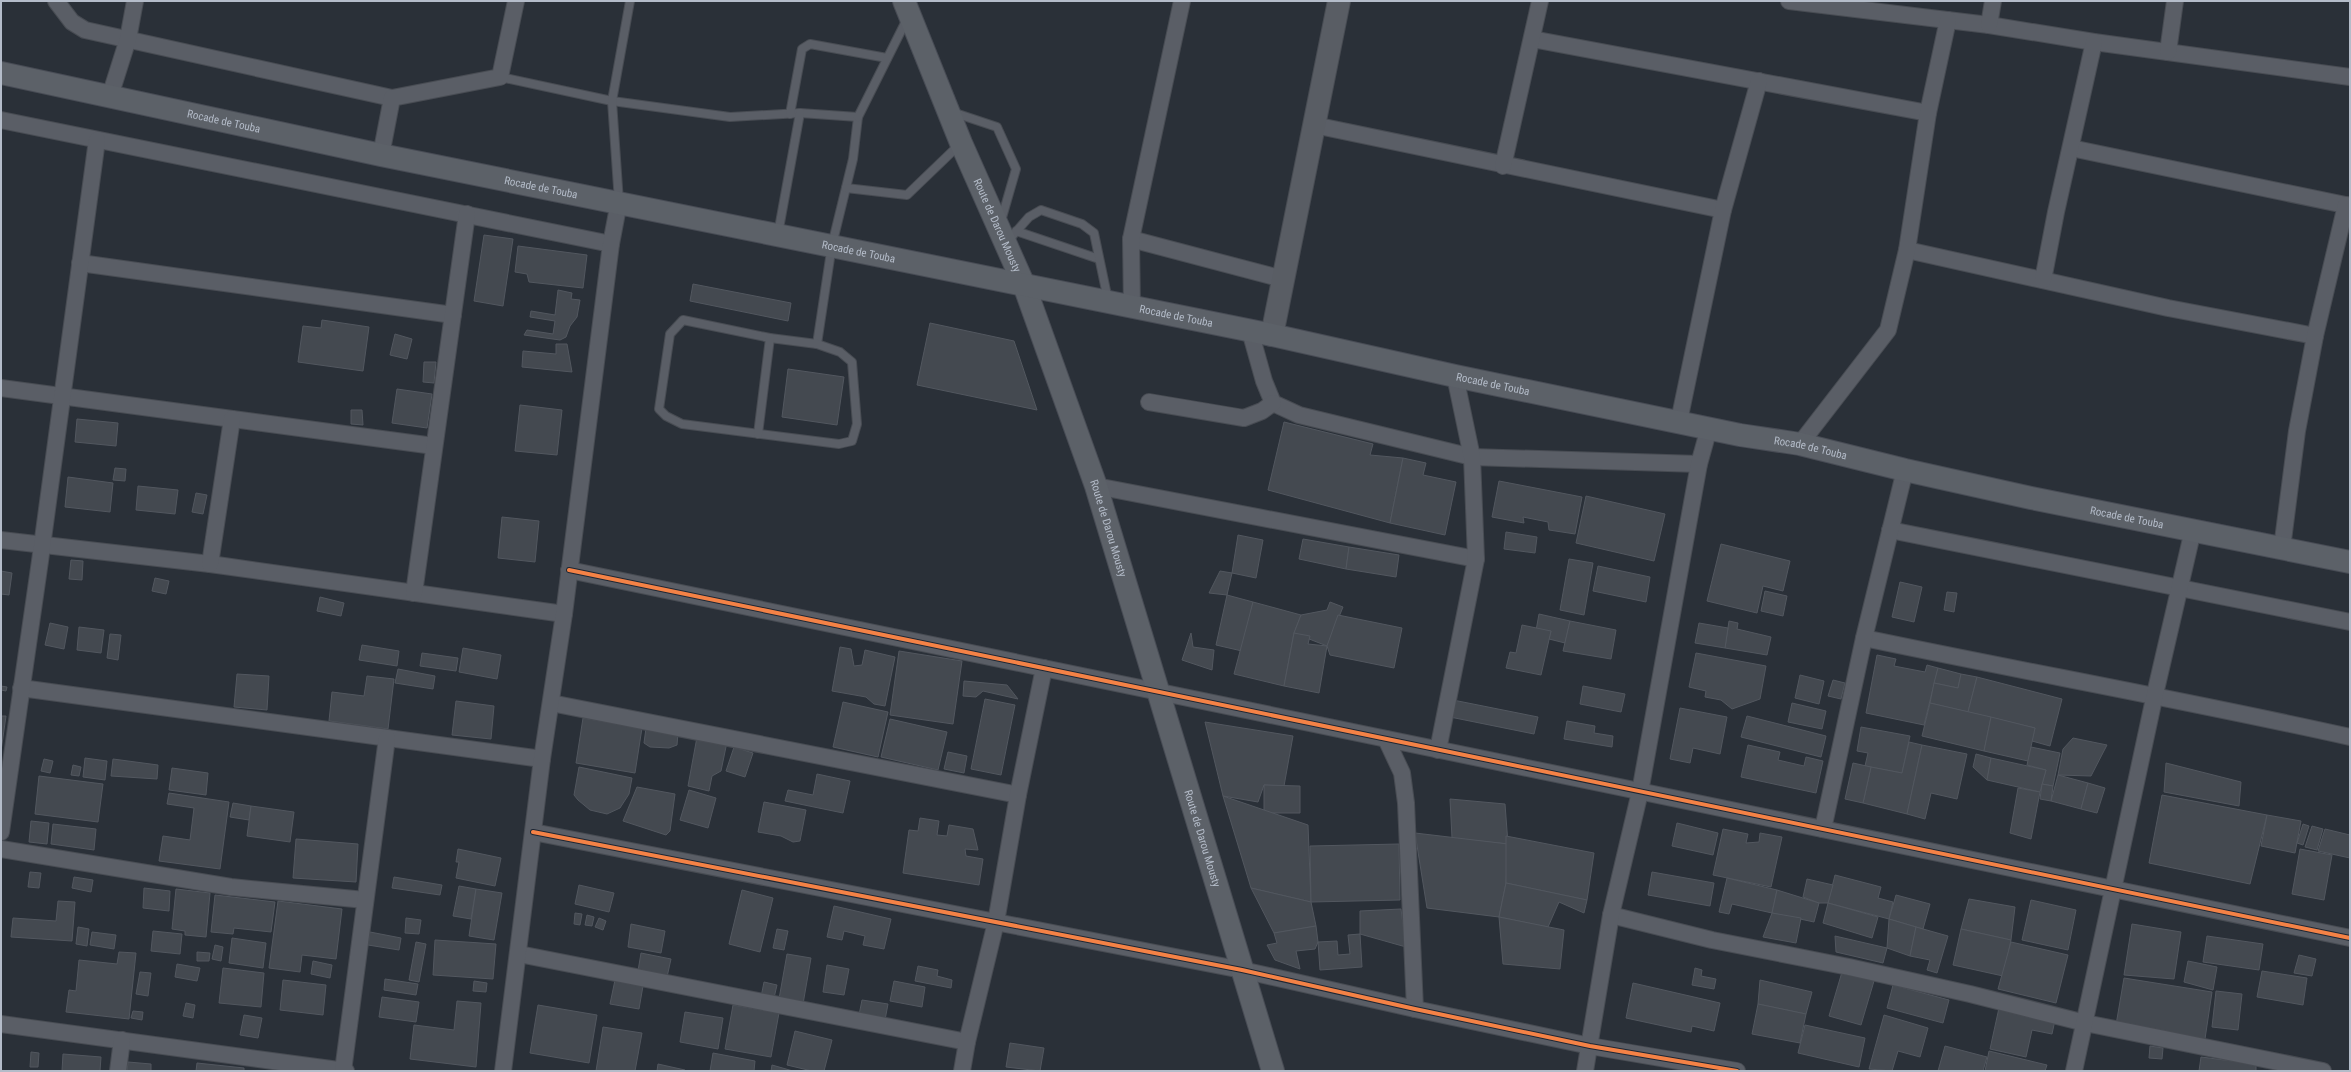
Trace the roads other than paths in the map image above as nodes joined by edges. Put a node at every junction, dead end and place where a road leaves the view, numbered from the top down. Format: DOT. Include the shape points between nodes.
graph roads {
  1 [pos="56,1"];
  2 [pos="135,1"];
  3 [pos="516,1"];
  4 [pos="630,1"];
  5 [pos="1182,1"];
  6 [pos="1339,1"];
  7 [pos="1540,1"];
  8 [pos="1789,1"];
  9 [pos="1993,1"];
  10 [pos="2174,1"];
  11 [pos="1823,4"];
  12 [pos="906,8"];
  13 [pos="1948,20"];
  14 [pos="1990,24"];
  15 [pos="1532,39"];
  16 [pos="128,40"];
  17 [pos="2094,42"];
  18 [pos="2168,52"];
  19 [pos="887,58"];
  20 [pos="1,73"];
  21 [pos="500,77"];
  22 [pos="2350,77"];
  23 [pos="1759,81"];
  24 [pos="110,96"];
  25 [pos="392,98"];
  26 [pos="612,101"];
  27 [pos="948,111"];
  28 [pos="800,113"];
  29 [pos="790,114"];
  30 [pos="1928,114"];
  31 [pos="858,116"];
  32 [pos="1,120"];
  33 [pos="1314,125"];
  34 [pos="96,140"];
  35 [pos="961,143"];
  36 [pos="2071,148"];
  37 [pos="382,155"];
  38 [pos="1503,166"];
  39 [pos="846,188"];
  40 [pos="619,202"];
  41 [pos="2348,206"];
  42 [pos="1723,210"];
  43 [pos="468,214"];
  44 [pos="778,234"];
  45 [pos="1007,234"];
  46 [pos="1131,239"];
  47 [pos="611,244"];
  48 [pos="832,245"];
  49 [pos="1907,250"];
  50 [pos="1099,259"];
  51 [pos="80,263"];
  52 [pos="1283,279"];
  53 [pos="2043,280"];
  54 [pos="1024,285"];
  55 [pos="1109,304"];
  56 [pos="1132,308"];
  57 [pos="453,315"];
  58 [pos="1250,331"];
  59 [pos="1272,335"];
  60 [pos="2315,336"];
  61 [pos="770,338"];
  62 [pos="817,344"];
  63 [pos="1455,376"];
  64 [pos="1,388"];
  65 [pos="61,396"];
  66 [pos="1150,402"];
  67 [pos="1273,403"];
  68 [pos="232,419"];
  69 [pos="1679,421"];
  70 [pos="1710,428"];
  71 [pos="758,434"];
  72 [pos="1800,444"];
  73 [pos="434,446"];
  74 [pos="1472,457"];
  75 [pos="1699,464"];
  76 [pos="1905,470"];
  77 [pos="1096,486"];
  78 [pos="1890,530"];
  79 [pos="2193,530"];
  80 [pos="1,540"];
  81 [pos="42,545"];
  82 [pos="2282,548"];
  83 [pos="1476,559"];
  84 [pos="2350,562"];
  85 [pos="210,564"];
  86 [pos="569,570"];
  87 [pos="2179,586"];
  88 [pos="414,592"];
  89 [pos="564,614"];
  90 [pos="2350,622"];
  91 [pos="1864,638"];
  92 [pos="1044,668"];
  93 [pos="21,688"];
  94 [pos="1160,692"];
  95 [pos="2155,694"];
  96 [pos="551,703"];
  97 [pos="2350,737"];
  98 [pos="387,738"];
  99 [pos="1386,739"];
  100 [pos="1438,750"];
  101 [pos="542,759"];
  102 [pos="1640,792"];
  103 [pos="1018,795"];
  104 [pos="1823,829"];
  105 [pos="1,832"];
  106 [pos="533,832"];
  107 [pos="1,849"];
  108 [pos="2114,889"];
  109 [pos="365,900"];
  110 [pos="1611,915"];
  111 [pos="996,922"];
  112 [pos="2350,938"];
  113 [pos="519,954"];
  114 [pos="1242,970"];
  115 [pos="1415,1009"];
  116 [pos="2085,1023"];
  117 [pos="1,1024"];
  118 [pos="122,1040"];
  119 [pos="967,1042"];
  120 [pos="1590,1046"];
  121 [pos="118,1071"];
  122 [pos="343,1071"];
  123 [pos="346,1071"];
  124 [pos="503,1071"];
  125 [pos="962,1071"];
  126 [pos="1273,1071"];
  127 [pos="1585,1071"];
  128 [pos="1737,1071"];
  129 [pos="2074,1071"];
  130 [pos="2323,1071"];
  1 -- 16 [label="street" via="72,22 85,30"];
  2 -- 16 [label="street"];
  3 -- 21 [label="street"];
  4 -- 26 [label="lane"];
  5 -- 46 [label="street"];
  6 -- 33 [label="street"];
  7 -- 15 [label="street"];
  8 -- 11 [label="street"];
  9 -- 14 [label="street"];
  10 -- 18 [label="street"];
  11 -- 13 [label="street"];
  12 -- 19 [label="lane"];
  12 -- 27 [label="main road, Route de Darou Mousty"];
  13 -- 14 [label="street"];
  13 -- 30 [label="street"];
  14 -- 17 [label="street"];
  15 -- 23 [label="street"];
  15 -- 38 [label="street"];
  16 -- 24 [label="street"];
  16 -- 25 [label="street"];
  17 -- 18 [label="street"];
  17 -- 36 [label="street"];
  18 -- 22 [label="street"];
  19 -- 29 [label="lane" via="810,44 802,49"];
  19 -- 31 [label="lane"];
  20 -- 24 [label="main road, Rocade de Touba"];
  21 -- 25 [label="street"];
  21 -- 26 [label="lane"];
  23 -- 30 [label="street"];
  23 -- 42 [label="street"];
  24 -- 37 [label="main road, Rocade de Touba"];
  25 -- 37 [label="street"];
  26 -- 29 [label="lane" via="730,118"];
  26 -- 40 [label="lane"];
  27 -- 35 [label="main road, Route de Darou Mousty"];
  27 -- 45 [label="lane" via="997,127 1016,169"];
  28 -- 29 [label="lane"];
  28 -- 31 [label="lane"];
  28 -- 44 [label="lane"];
  30 -- 49 [label="street"];
  31 -- 39 [label="lane" via="853,159"];
  32 -- 34 [label="street"];
  33 -- 38 [label="street"];
  33 -- 52 [label="street"];
  34 -- 43 [label="street"];
  34 -- 51 [label="street"];
  35 -- 39 [label="lane" via="907,195"];
  35 -- 45 [label="main road, Route de Darou Mousty"];
  36 -- 41 [label="street"];
  36 -- 53 [label="street"];
  37 -- 40 [label="main road, Rocade de Touba"];
  38 -- 42 [label="street"];
  39 -- 48 [label="lane"];
  40 -- 44 [label="main road, Rocade de Touba"];
  40 -- 47 [label="street"];
  41 -- 60 [label="street"];
  42 -- 69 [label="street"];
  43 -- 47 [label="street"];
  43 -- 57 [label="street"];
  44 -- 48 [label="main road, Rocade de Touba"];
  45 -- 50 [label="lane"];
  45 -- 50 [label="lane" via="1041,210 1082,224 1094,234"];
  45 -- 54 [label="main road, Route de Darou Mousty"];
  46 -- 52 [label="street"];
  46 -- 56 [label="street"];
  47 -- 86 [label="street"];
  48 -- 54 [label="main road, Rocade de Touba"];
  48 -- 62 [label="lane"];
  49 -- 53 [label="street"];
  49 -- 72 [label="street" via="1888,330"];
  50 -- 55 [label="lane"];
  51 -- 57 [label="street"];
  51 -- 65 [label="street"];
  52 -- 59 [label="street"];
  53 -- 60 [label="street" via="2168,308"];
  54 -- 55 [label="main road, Rocade de Touba"];
  54 -- 77 [label="main road, Route de Darou Mousty"];
  55 -- 56 [label="main road, Rocade de Touba"];
  56 -- 58 [label="main road, Rocade de Touba"];
  57 -- 73 [label="street"];
  58 -- 59 [label="main road, Rocade de Touba"];
  58 -- 67 [label="street"];
  59 -- 63 [label="main road, Rocade de Touba"];
  60 -- 82 [label="street" via="2297,431"];
  61 -- 62 [label="lane"];
  61 -- 71 [label="lane"];
  61 -- 71 [label="lane" via="683,320 670,334 659,409 666,416 682,424"];
  62 -- 71 [label="lane" via="840,352 852,362 857,424 852,441 839,444"];
  63 -- 69 [label="main road, Rocade de Touba"];
  63 -- 74 [label="street"];
  64 -- 65 [label="street"];
  65 -- 68 [label="street"];
  65 -- 81 [label="street"];
  66 -- 67 [label="street" via="1244,418 1262,411"];
  67 -- 74 [label="street" via="1299,415"];
  68 -- 73 [label="street"];
  68 -- 85 [label="street"];
  69 -- 70 [label="main road, Rocade de Touba"];
  70 -- 72 [label="main road, Rocade de Touba"];
  70 -- 75 [label="street"];
  72 -- 76 [label="main road, Rocade de Touba"];
  73 -- 88 [label="street"];
  74 -- 75 [label="street"];
  74 -- 83 [label="street"];
  75 -- 102 [label="street"];
  76 -- 78 [label="street"];
  76 -- 79 [label="main road, Rocade de Touba"];
  77 -- 83 [label="street"];
  77 -- 94 [label="main road, Route de Darou Mousty"];
  78 -- 87 [label="street"];
  78 -- 91 [label="street"];
  79 -- 82 [label="main road, Rocade de Touba"];
  79 -- 87 [label="street"];
  80 -- 81 [label="street"];
  81 -- 85 [label="street"];
  81 -- 93 [label="street"];
  82 -- 84 [label="main road, Rocade de Touba"];
  83 -- 100 [label="street"];
  85 -- 88 [label="street"];
  86 -- 89 [label="street"];
  86 -- 92 [label="street"];
  87 -- 90 [label="street"];
  87 -- 95 [label="street"];
  88 -- 89 [label="street"];
  89 -- 96 [label="street"];
  91 -- 95 [label="street" via="2025,672"];
  91 -- 104 [label="street"];
  92 -- 94 [label="street"];
  92 -- 103 [label="street"];
  93 -- 98 [label="street"];
  93 -- 105 [label="street"];
  94 -- 99 [label="street"];
  94 -- 114 [label="main road, Route de Darou Mousty"];
  95 -- 97 [label="street"];
  95 -- 108 [label="street"];
  96 -- 101 [label="street"];
  96 -- 103 [label="street"];
  98 -- 101 [label="street"];
  98 -- 109 [label="street"];
  99 -- 100 [label="street"];
  99 -- 115 [label="street" via="1402,773 1406,803"];
  100 -- 102 [label="street"];
  101 -- 106 [label="street"];
  102 -- 104 [label="street"];
  102 -- 110 [label="street"];
  103 -- 111 [label="street"];
  104 -- 108 [label="street"];
  106 -- 111 [label="street"];
  106 -- 113 [label="street"];
  107 -- 109 [label="street" via="231,887"];
  108 -- 112 [label="street"];
  108 -- 116 [label="street"];
  109 -- 122 [label="street"];
  110 -- 116 [label="street" via="1712,940 1970,994"];
  110 -- 120 [label="street"];
  111 -- 114 [label="street"];
  111 -- 119 [label="street"];
  113 -- 119 [label="street"];
  113 -- 124 [label="street"];
  114 -- 115 [label="street"];
  114 -- 126 [label="main road, Route de Darou Mousty"];
  115 -- 120 [label="street"];
  116 -- 129 [label="street"];
  116 -- 130 [label="street"];
  117 -- 118 [label="street"];
  118 -- 121 [label="street"];
  118 -- 122 [label="street"];
  119 -- 125 [label="street"];
  120 -- 127 [label="street"];
  120 -- 128 [label="street"];
  122 -- 123 [label="street"];
}
